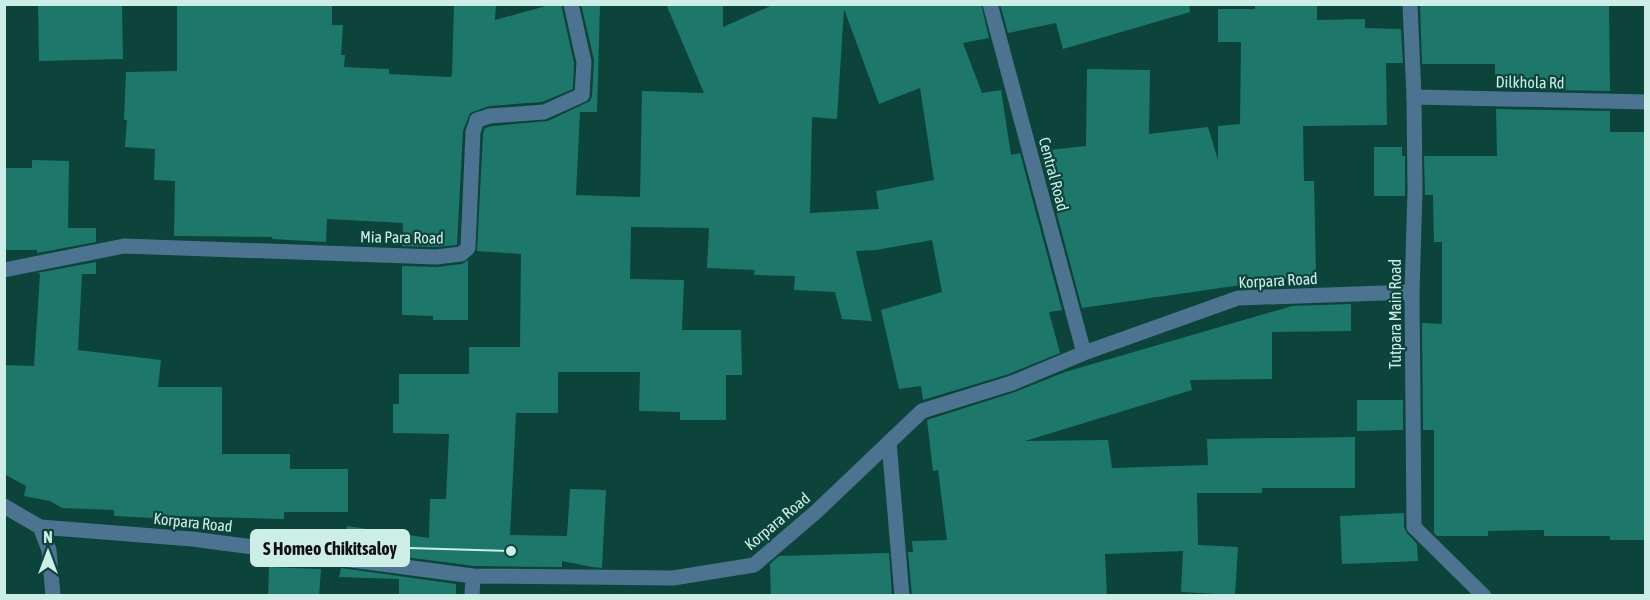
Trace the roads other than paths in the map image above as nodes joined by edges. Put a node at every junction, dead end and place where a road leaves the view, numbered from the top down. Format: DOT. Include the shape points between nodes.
graph roads {
  1 [pos="571,4"];
  2 [pos="990,4"];
  3 [pos="1410,4"];
  4 [pos="1414,97"];
  5 [pos="1646,102"];
  6 [pos="4,270"];
  7 [pos="1412,292"];
  8 [pos="1084,353"];
  9 [pos="889,442"];
  10 [pos="4,506"];
  11 [pos="40,527"];
  12 [pos="473,576"];
  13 [pos="53,596"];
  14 [pos="472,596"];
  15 [pos="902,596"];
  16 [pos="1484,596"];
  1 -- 6 [label="street, Mia Para Road" via="584,62 582,95 544,112 477,120 473,132 468,248 461,254 436,257 124,246"];
  2 -- 8 [label="street, Central Road"];
  3 -- 4 [label="street, Tutpara Main Road"];
  4 -- 5 [label="street, Dilkhola Rd"];
  4 -- 7 [label="street, Tutpara Main Road"];
  7 -- 8 [label="street, Korpara Road" via="1238,298"];
  7 -- 16 [label="street, Tutpara Main Road" via="1414,527"];
  8 -- 9 [label="street, Korpara Road" via="1012,383 922,411"];
  9 -- 12 [label="street, Korpara Road" via="754,565 673,578"];
  9 -- 15 [label="street"];
  10 -- 11 [label="street"];
  11 -- 12 [label="street, Korpara Road" via="192,539"];
  11 -- 13 [label="street" via="49,550"];
  12 -- 14 [label="street"];
}
